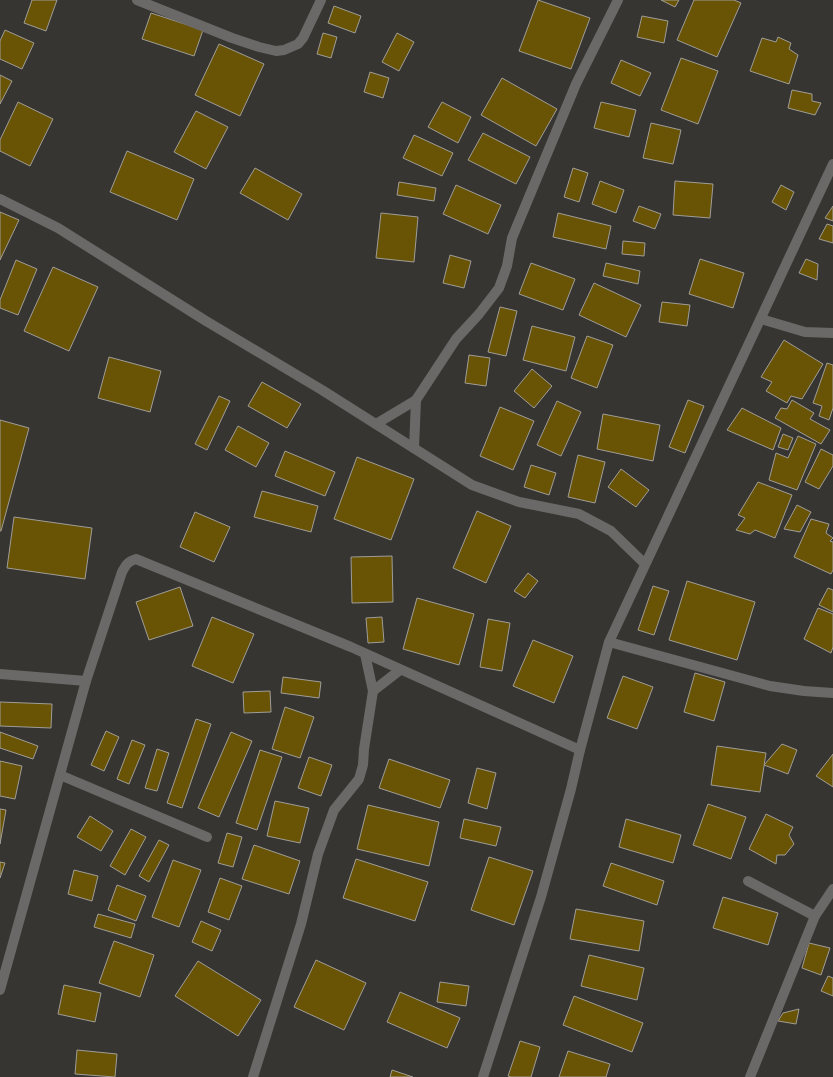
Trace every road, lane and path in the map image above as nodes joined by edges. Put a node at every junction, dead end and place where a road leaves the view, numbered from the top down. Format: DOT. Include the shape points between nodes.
graph roads {
  1 [pos="137,0"];
  2 [pos="321,0"];
  3 [pos="618,0"];
  4 [pos="833,164"];
  5 [pos="0,199"];
  6 [pos="761,319"];
  7 [pos="833,333"];
  8 [pos="416,400"];
  9 [pos="376,424"];
  10 [pos="414,448"];
  11 [pos="645,564"];
  12 [pos="609,642"];
  13 [pos="365,654"];
  14 [pos="400,670"];
  15 [pos="0,674"];
  16 [pos="86,681"];
  17 [pos="372,691"];
  18 [pos="833,693"];
  19 [pos="580,750"];
  20 [pos="60,775"];
  21 [pos="207,837"];
  22 [pos="748,881"];
  23 [pos="833,889"];
  24 [pos="815,916"];
  25 [pos="0,990"];
  26 [pos="253,1077"];
  27 [pos="483,1077"];
  28 [pos="750,1077"];
  1 -- 2 [label="street" via="232,38 276,51 298,44"];
  3 -- 8 [label="street" via="576,84 512,238 507,266 499,288 480,314 456,339"];
  4 -- 6 [label="street"];
  5 -- 9 [label="street" via="58,228"];
  6 -- 7 [label="street" via="805,332"];
  6 -- 11 [label="street"];
  8 -- 9 [label="street"];
  8 -- 10 [label="street"];
  9 -- 10 [label="street"];
  10 -- 11 [label="street" via="472,485 519,502 579,514 611,531"];
  11 -- 12 [label="street"];
  12 -- 18 [label="street" via="770,686"];
  12 -- 19 [label="street"];
  13 -- 14 [label="street"];
  13 -- 16 [label="street" via="136,559 126,564 122,572"];
  13 -- 17 [label="street"];
  14 -- 17 [label="street"];
  14 -- 19 [label="street"];
  15 -- 16 [label="street"];
  16 -- 20 [label="street"];
  17 -- 26 [label="street" via="359,779 334,810 318,854 301,924"];
  19 -- 27 [label="street" via="572,789 541,897"];
  20 -- 21 [label="street"];
  20 -- 25 [label="street"];
  22 -- 24 [label="street"];
  23 -- 24 [label="street"];
  24 -- 28 [label="street"];
}
